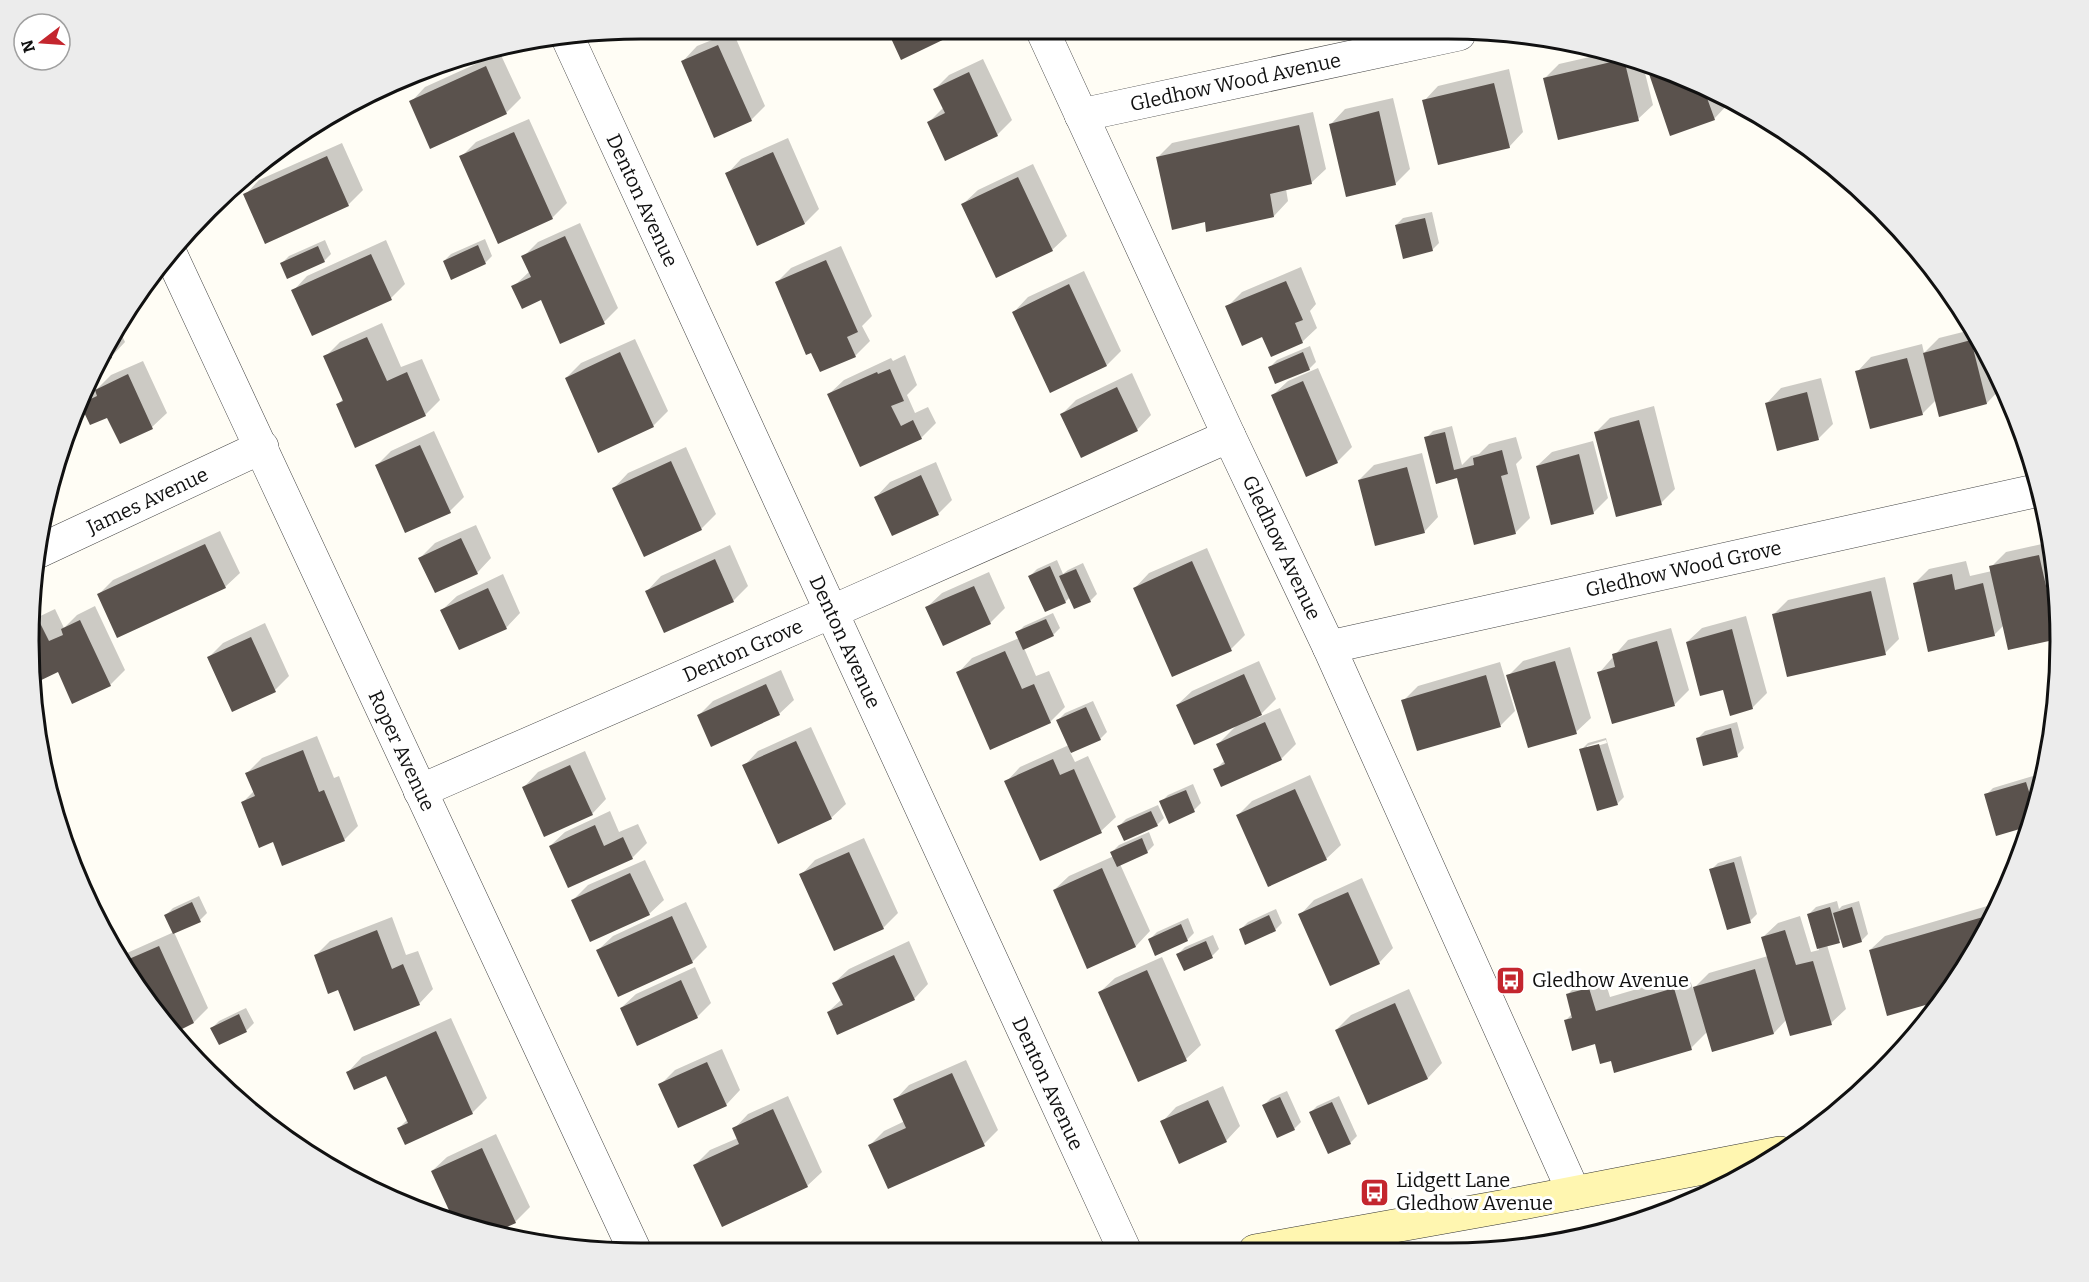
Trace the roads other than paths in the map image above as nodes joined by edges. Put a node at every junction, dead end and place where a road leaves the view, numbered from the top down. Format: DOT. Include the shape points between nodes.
graph roads {
  1 [pos="1046,39"];
  2 [pos="1436,39"];
  3 [pos="570,43"];
  4 [pos="1081,115"];
  5 [pos="175,261"];
  6 [pos="1229,436"];
  7 [pos="261,447"];
  8 [pos="2031,492"];
  9 [pos="46,549"];
  10 [pos="831,612"];
  11 [pos="1329,647"];
  12 [pos="420,791"];
  13 [pos="1756,1158"];
  14 [pos="1574,1193"];
  15 [pos="631,1243"];
  16 [pos="1121,1243"];
  17 [pos="1299,1243"];
  1 -- 4 [label="street, Gledhow Avenue"];
  2 -- 4 [label="street, Gledhow Wood Avenue"];
  3 -- 10 [label="street, Denton Avenue"];
  4 -- 6 [label="street, Gledhow Avenue"];
  5 -- 7 [label="street, Roper Avenue"];
  6 -- 10 [label="street, Denton Grove"];
  6 -- 11 [label="street, Gledhow Avenue"];
  7 -- 9 [label="street, James Avenue"];
  7 -- 12 [label="street, Roper Avenue"];
  8 -- 11 [label="street, Gledhow Wood Grove"];
  10 -- 12 [label="street, Denton Grove"];
  10 -- 16 [label="street, Denton Avenue"];
  11 -- 14 [label="street, Gledhow Avenue"];
  12 -- 15 [label="street, Roper Avenue"];
  13 -- 14 [label="street"];
  14 -- 17 [label="street"];
}
